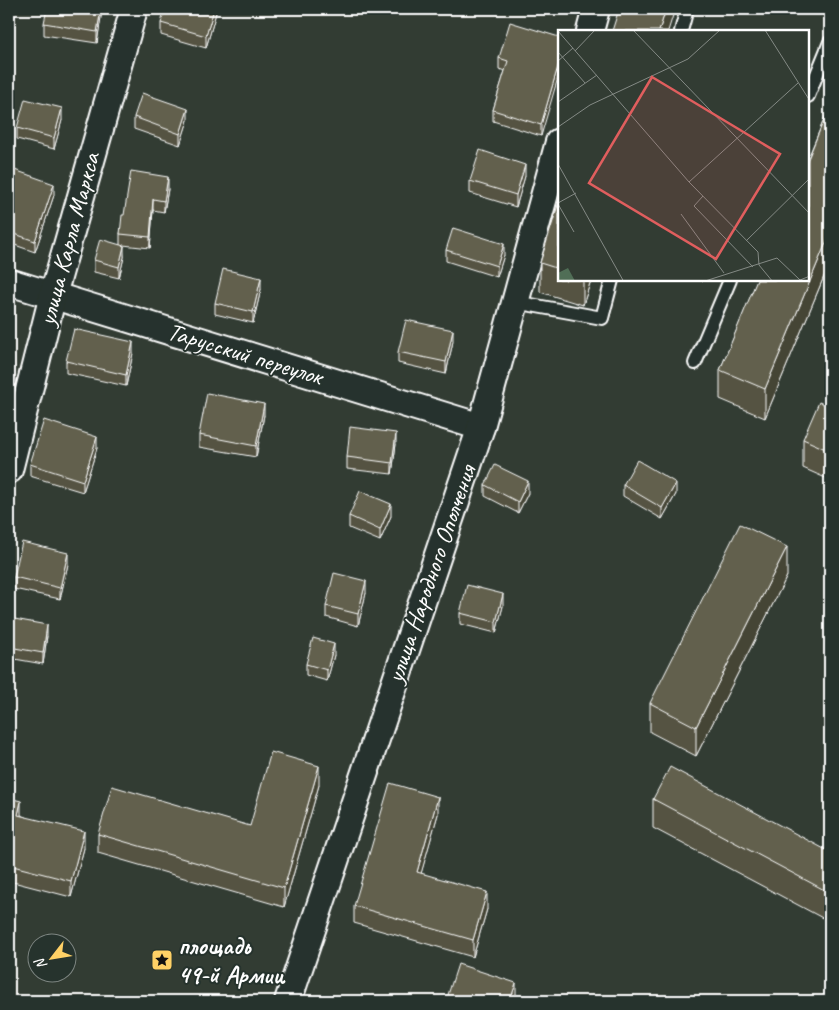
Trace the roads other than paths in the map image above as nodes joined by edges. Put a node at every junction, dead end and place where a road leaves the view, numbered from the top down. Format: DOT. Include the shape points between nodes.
graph roads {
  1 [pos="134,9"];
  2 [pos="596,9"];
  3 [pos="687,9"];
  4 [pos="590,30"];
  5 [pos="681,30"];
  6 [pos="830,42"];
  7 [pos="809,94"];
  8 [pos="558,146"];
  9 [pos="612,281"];
  10 [pos="730,281"];
  11 [pos="9,282"];
  12 [pos="53,295"];
  13 [pos="515,302"];
  14 [pos="695,363"];
  15 [pos="481,427"];
  16 [pos="9,470"];
  17 [pos="288,1001"];
  1 -- 12 [label="street, улица Карла Маркса"];
  2 -- 4 [label="street"];
  3 -- 5 [label="lane"];
  6 -- 7 [label="lane"];
  8 -- 13 [label="street, улица Народного Ополчения"];
  9 -- 13 [label="lane" via="602,318"];
  10 -- 14 [label="lane"];
  11 -- 12 [label="street, Тарусский переулок"];
  12 -- 15 [label="street, Тарусский переулок"];
  12 -- 16 [label="street, улица Карла Маркса"];
  13 -- 15 [label="street, улица Народного Ополчения"];
  15 -- 17 [label="street, улица Народного Ополчения"];
}
